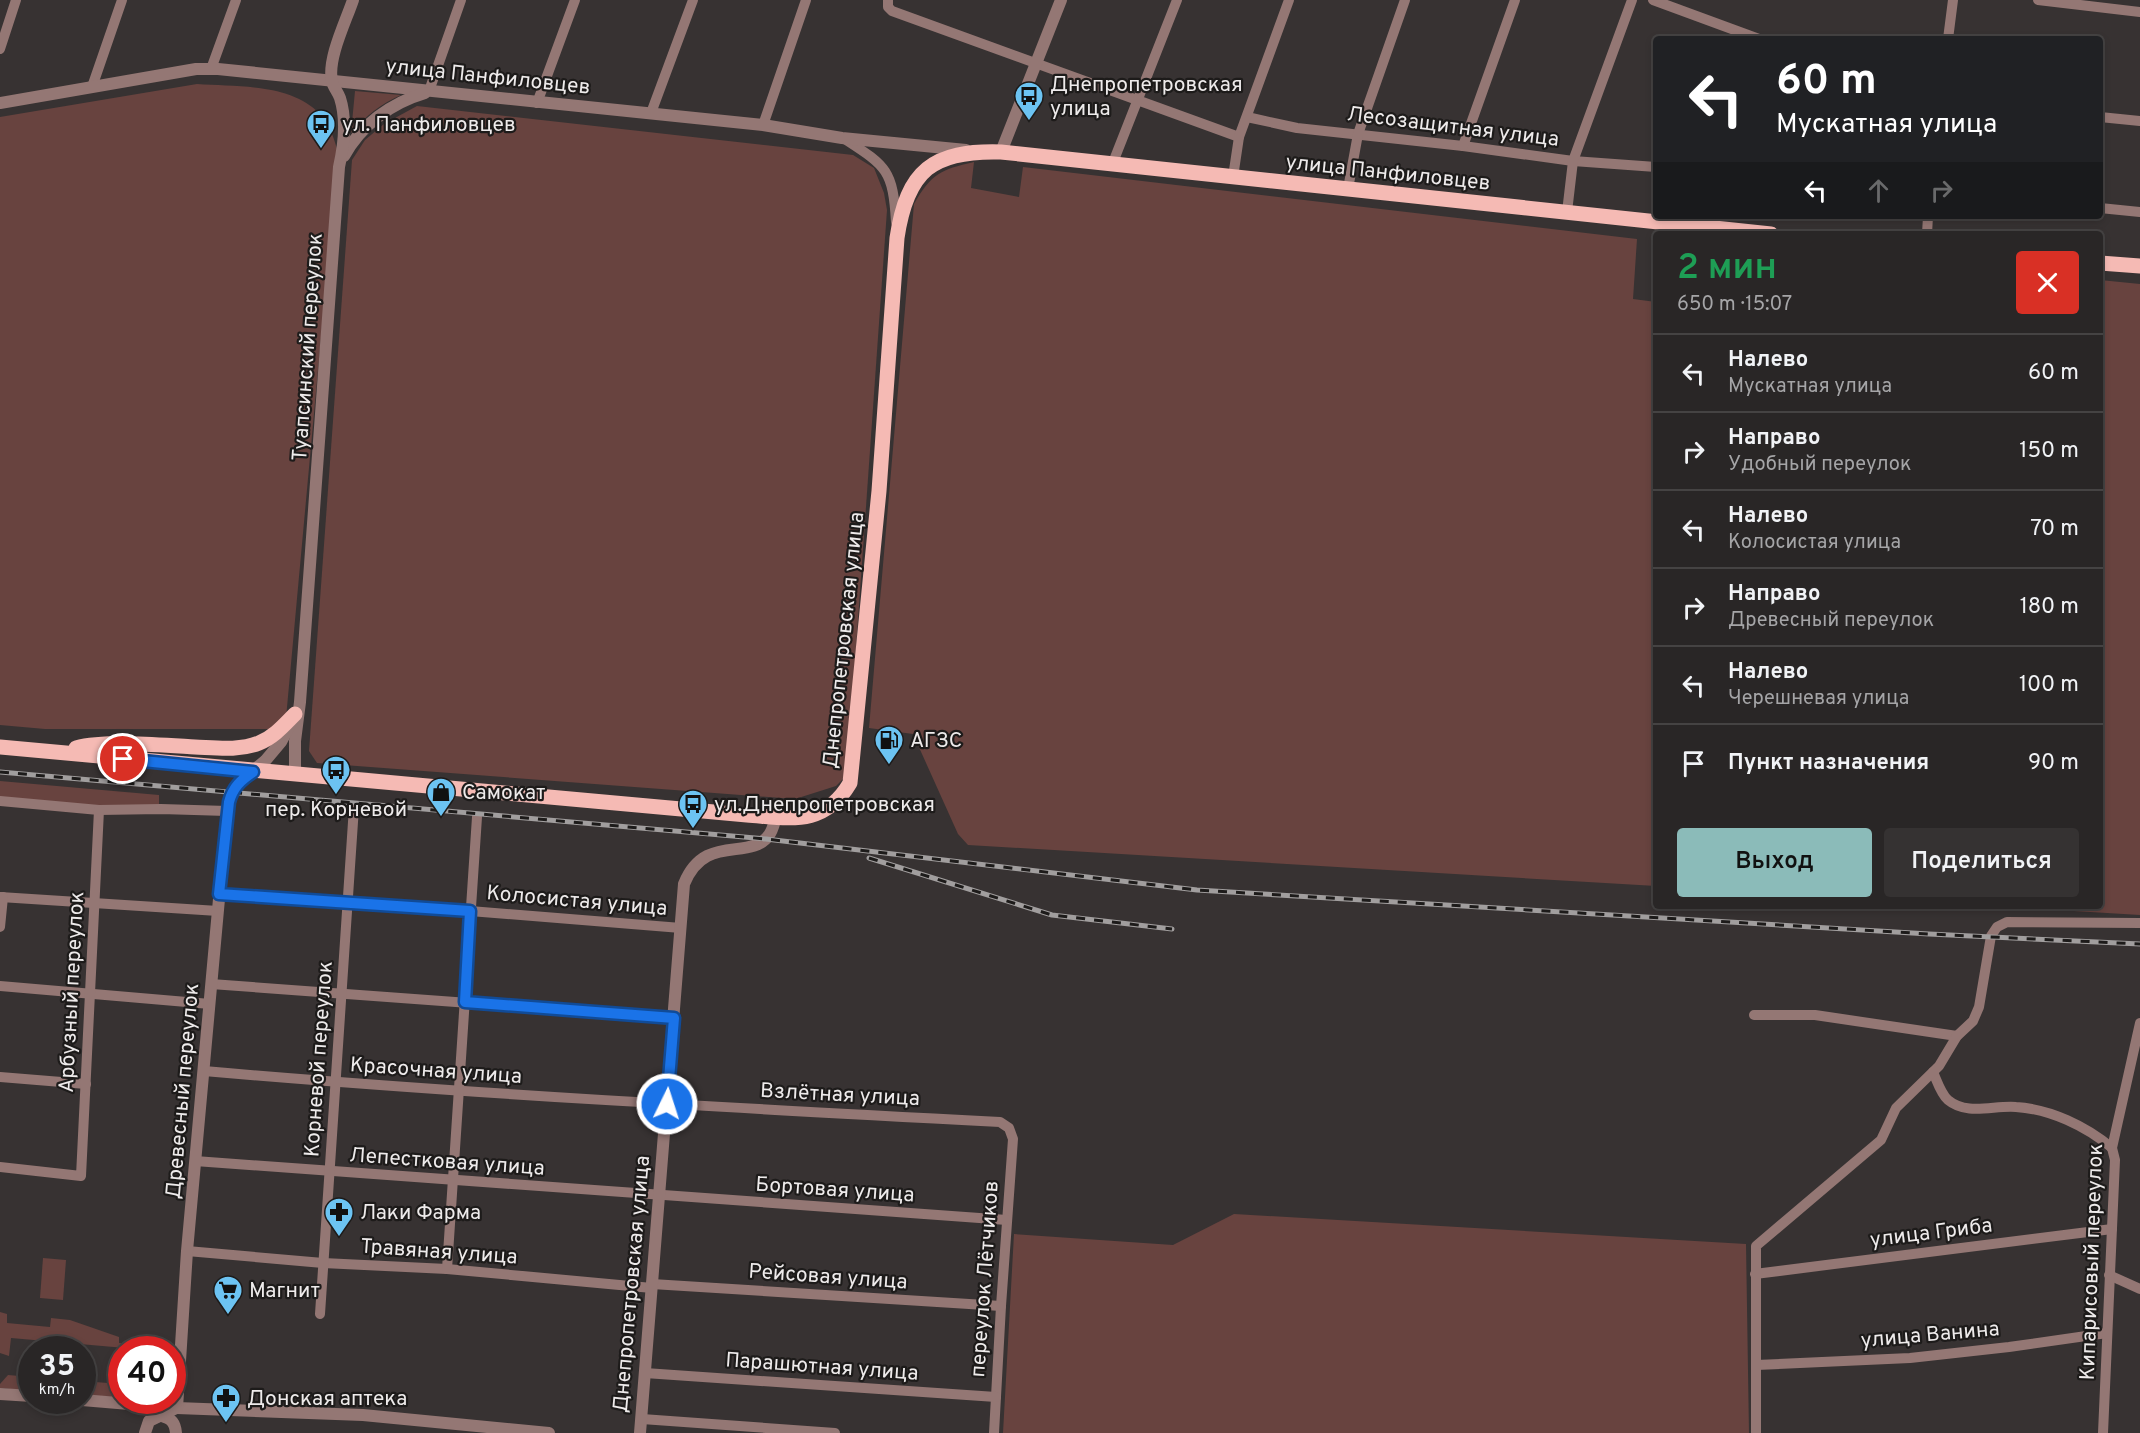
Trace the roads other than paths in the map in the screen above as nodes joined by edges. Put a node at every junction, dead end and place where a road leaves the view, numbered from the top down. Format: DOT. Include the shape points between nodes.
graph roads {
  1 [pos="16,0"];
  2 [pos="122,0"];
  3 [pos="236,0"];
  4 [pos="353,0"];
  5 [pos="461,0"];
  6 [pos="575,0"];
  7 [pos="693,0"];
  8 [pos="806,0"];
  9 [pos="888,0"];
  10 [pos="1061,0"];
  11 [pos="1177,0"];
  12 [pos="1289,0"];
  13 [pos="1405,0"];
  14 [pos="1515,0"];
  15 [pos="1632,0"];
  16 [pos="1653,0"];
  17 [pos="1953,0"];
  18 [pos="2038,0"];
  19 [pos="2140,12"];
  20 [pos="1731,34"];
  21 [pos="1948,36"];
  22 [pos="0,49"];
  23 [pos="1037,64"];
  24 [pos="211,69"];
  25 [pos="332,81"];
  26 [pos="92,87"];
  27 [pos="429,91"];
  28 [pos="1138,99"];
  29 [pos="0,103"];
  30 [pos="537,103"];
  31 [pos="651,113"];
  32 [pos="1247,117"];
  33 [pos="2103,117"];
  34 [pos="2140,121"];
  35 [pos="763,125"];
  36 [pos="1358,134"];
  37 [pos="1239,137"];
  38 [pos="842,138"];
  39 [pos="1463,146"];
  40 [pos="973,151"];
  41 [pos="1001,152"];
  42 [pos="1573,160"];
  43 [pos="1112,165"];
  44 [pos="339,167"];
  45 [pos="1653,167"];
  46 [pos="1233,177"];
  47 [pos="1348,189"];
  48 [pos="2103,208"];
  49 [pos="1567,212"];
  50 [pos="2140,212"];
  51 [pos="1743,231"];
  52 [pos="897,238"];
  53 [pos="2103,263"];
  54 [pos="2140,266"];
  55 [pos="298,708"];
  56 [pos="0,747"];
  57 [pos="58,753"];
  58 [pos="253,772"];
  59 [pos="295,774"];
  60 [pos="0,801"];
  61 [pos="354,807"];
  62 [pos="99,810"];
  63 [pos="227,811"];
  64 [pos="477,817"];
  65 [pos="776,817"];
  66 [pos="219,894"];
  67 [pos="1,897"];
  68 [pos="95,902"];
  69 [pos="348,903"];
  70 [pos="218,910"];
  71 [pos="470,911"];
  72 [pos="2140,923"];
  73 [pos="0,927"];
  74 [pos="681,928"];
  75 [pos="212,984"];
  76 [pos="0,986"];
  77 [pos="90,993"];
  78 [pos="342,994"];
  79 [pos="465,1002"];
  80 [pos="210,1004"];
  81 [pos="1754,1015"];
  82 [pos="674,1018"];
  83 [pos="2140,1023"];
  84 [pos="1957,1036"];
  85 [pos="204,1071"];
  86 [pos="1933,1072"];
  87 [pos="0,1077"];
  88 [pos="336,1082"];
  89 [pos="86,1084"];
  90 [pos="459,1091"];
  91 [pos="667,1104"];
  92 [pos="1009,1128"];
  93 [pos="2112,1149"];
  94 [pos="195,1161"];
  95 [pos="0,1167"];
  96 [pos="330,1172"];
  97 [pos="453,1180"];
  98 [pos="659,1196"];
  99 [pos="1007,1220"];
  100 [pos="2112,1229"];
  101 [pos="188,1251"];
  102 [pos="323,1263"];
  103 [pos="447,1269"];
  104 [pos="1755,1274"];
  105 [pos="2109,1275"];
  106 [pos="652,1286"];
  107 [pos="2140,1289"];
  108 [pos="1001,1306"];
  109 [pos="320,1314"];
  110 [pos="2108,1333"];
  111 [pos="182,1336"];
  112 [pos="1756,1365"];
  113 [pos="645,1373"];
  114 [pos="0,1394"];
  115 [pos="18,1395"];
  116 [pos="996,1397"];
  117 [pos="186,1408"];
  118 [pos="166,1414"];
  119 [pos="162,1416"];
  120 [pos="642,1419"];
  121 [pos="145,1433"];
  122 [pos="176,1433"];
  123 [pos="549,1433"];
  124 [pos="640,1433"];
  125 [pos="835,1433"];
  126 [pos="994,1433"];
  127 [pos="1756,1433"];
  128 [pos="2103,1433"];
  1 -- 22 [label="street"];
  2 -- 26 [label="street"];
  3 -- 24 [label="street"];
  4 -- 25 [label="street, Туапсинский переулок" via="332,62"];
  5 -- 27 [label="street"];
  6 -- 30 [label="street"];
  7 -- 31 [label="street"];
  8 -- 35 [label="street"];
  9 -- 23 [label="street" via="892,11"];
  10 -- 23 [label="street"];
  11 -- 28 [label="street"];
  12 -- 32 [label="street"];
  13 -- 36 [label="street"];
  14 -- 39 [label="street"];
  15 -- 42 [label="street"];
  16 -- 20 [label="street"];
  17 -- 21 [label="street"];
  18 -- 19 [label="street"];
  23 -- 28 [label="street"];
  23 -- 41 [label="street"];
  24 -- 25 [label="street, улица Панфиловцев"];
  24 -- 26 [label="street, улица Панфиловцев"];
  25 -- 27 [label="street, улица Панфиловцев"];
  25 -- 44 [label="street, Туапсинский переулок" via="344,113"];
  26 -- 29 [label="street, улица Панфиловцев"];
  27 -- 30 [label="street, улица Панфиловцев"];
  27 -- 44 [label="street" via="391,107 377,118 354,139"];
  28 -- 37 [label="street"];
  28 -- 43 [label="street"];
  30 -- 31 [label="street, улица Панфиловцев"];
  31 -- 35 [label="street, улица Панфиловцев"];
  32 -- 36 [label="street, Лесозащитная улица" via="1297,128"];
  32 -- 37 [label="street"];
  33 -- 34 [label="street"];
  35 -- 38 [label="street, улица Панфиловцев"];
  36 -- 39 [label="street, Лесозащитная улица"];
  36 -- 47 [label="street"];
  37 -- 46 [label="street"];
  38 -- 40 [label="street, улица Панфиловцев"];
  38 -- 52 [label="street" via="886,171 892,183"];
  39 -- 42 [label="street, Лесозащитная улица"];
  40 -- 41 [label="main road, Днепропетровская улица"];
  40 -- 52 [label="main road, Днепропетровская улица" via="948,157 928,167 915,180"];
  41 -- 43 [label="main road, улица Панфиловцев"];
  42 -- 45 [label="street, Лесозащитная улица"];
  42 -- 49 [label="street"];
  43 -- 46 [label="main road, улица Панфиловцев"];
  44 -- 55 [label="street, Туапсинский переулок"];
  46 -- 47 [label="main road, улица Панфиловцев"];
  47 -- 49 [label="main road, улица Панфиловцев"];
  48 -- 50 [label="street"];
  49 -- 51 [label="main road, улица Панфиловцев"];
  52 -- 65 [label="main road, Днепропетровская улица" via="879,491 850,783 841,799 823,812 797,818"];
  53 -- 54 [label="main road"];
  55 -- 57 [label="main road" via="269,737 240,748 110,745 82,746"];
  55 -- 58 [label="street, Туапсинский переулок" via="281,742"];
  55 -- 59 [label="street, Туапсинский переулок"];
  56 -- 57 [label="main road"];
  57 -- 58 [label="main road"];
  58 -- 59 [label="main road"];
  58 -- 63 [label="street, Древесный переулок" via="239,782"];
  59 -- 65 [label="main road"];
  60 -- 62 [label="street"];
  61 -- 69 [label="street, Корневой переулок"];
  62 -- 63 [label="street"];
  62 -- 68 [label="street, Арбузный переулок"];
  63 -- 66 [label="street, Древесный переулок"];
  64 -- 71 [label="street"];
  65 -- 74 [label="street, Днепропетровская улица" via="766,838 754,845 719,851 690,869 684,884"];
  66 -- 69 [label="street, Колосистая улица"];
  66 -- 70 [label="street, Древесный переулок"];
  67 -- 68 [label="street"];
  67 -- 73 [label="street"];
  68 -- 70 [label="street"];
  68 -- 77 [label="street, Арбузный переулок"];
  69 -- 71 [label="street, Колосистая улица"];
  69 -- 78 [label="street, Корневой переулок"];
  70 -- 75 [label="street, Древесный переулок"];
  71 -- 74 [label="street, Колосистая улица"];
  71 -- 79 [label="street"];
  72 -- 84 [label="street" via="2007,922 1996,927 1990,936 1979,1006 1973,1020"];
  74 -- 82 [label="street, Днепропетровская улица"];
  75 -- 78 [label="street"];
  75 -- 80 [label="street, Древесный переулок"];
  76 -- 77 [label="street"];
  77 -- 80 [label="street"];
  77 -- 89 [label="street, Арбузный переулок"];
  78 -- 79 [label="street"];
  78 -- 88 [label="street, Корневой переулок"];
  79 -- 82 [label="street"];
  79 -- 90 [label="street"];
  80 -- 85 [label="street, Древесный переулок"];
  81 -- 84 [label="street" via="1815,1016"];
  82 -- 91 [label="street, Днепропетровская улица"];
  83 -- 93 [label="street, Кипарисовый переулок"];
  84 -- 86 [label="street"];
  85 -- 88 [label="street, Красочная улица"];
  85 -- 94 [label="street, Древесный переулок"];
  86 -- 93 [label="street" via="1948,1100 1963,1107 2036,1109 2098,1136"];
  86 -- 104 [label="street" via="1896,1108 1881,1140 1756,1246"];
  87 -- 89 [label="street"];
  88 -- 90 [label="street, Красочная улица"];
  88 -- 96 [label="street, Корневой переулок"];
  89 -- 95 [label="street, Арбузный переулок" via="81,1176"];
  90 -- 91 [label="street, Красочная улица"];
  90 -- 97 [label="street"];
  91 -- 92 [label="street, Взлётная улица" via="1000,1122"];
  91 -- 98 [label="street, Днепропетровская улица"];
  92 -- 99 [label="street, переулок Лётчиков" via="1013,1138"];
  93 -- 100 [label="street, Кипарисовый переулок"];
  94 -- 96 [label="street, Лепестковая улица"];
  94 -- 101 [label="street, Древесный переулок"];
  96 -- 97 [label="street, Лепестковая улица"];
  96 -- 102 [label="street, Корневой переулок"];
  97 -- 98 [label="street, Лепестковая улица"];
  97 -- 103 [label="street"];
  98 -- 99 [label="street, Бортовая улица"];
  98 -- 106 [label="street, Днепропетровская улица"];
  99 -- 108 [label="street, переулок Лётчиков"];
  100 -- 104 [label="street, улица Гриба"];
  100 -- 105 [label="street, Кипарисовый переулок"];
  101 -- 102 [label="street, Травяная улица"];
  101 -- 111 [label="street, Древесный переулок"];
  102 -- 103 [label="street, Травяная улица"];
  102 -- 109 [label="street, Корневой переулок"];
  103 -- 106 [label="street, Травяная улица"];
  104 -- 112 [label="street"];
  105 -- 107 [label="street"];
  105 -- 110 [label="street, Кипарисовый переулок"];
  106 -- 108 [label="street, Рейсовая улица"];
  106 -- 113 [label="street, Днепропетровская улица"];
  108 -- 116 [label="street, переулок Лётчиков"];
  110 -- 112 [label="street, улица Ванина" via="1910,1358"];
  110 -- 128 [label="street, Кипарисовый переулок"];
  112 -- 127 [label="street"];
  113 -- 116 [label="street, Парашютная улица"];
  113 -- 120 [label="street, Днепропетровская улица"];
  114 -- 115 [label="street"];
  116 -- 126 [label="street, переулок Лётчиков"];
  117 -- 123 [label="street" via="363,1415"];
  118 -- 119 [label="street"];
  119 -- 121 [label="street" via="149,1421"];
  119 -- 122 [label="street" via="176,1426"];
  120 -- 124 [label="street, Днепропетровская улица"];
  120 -- 125 [label="street"];
}
